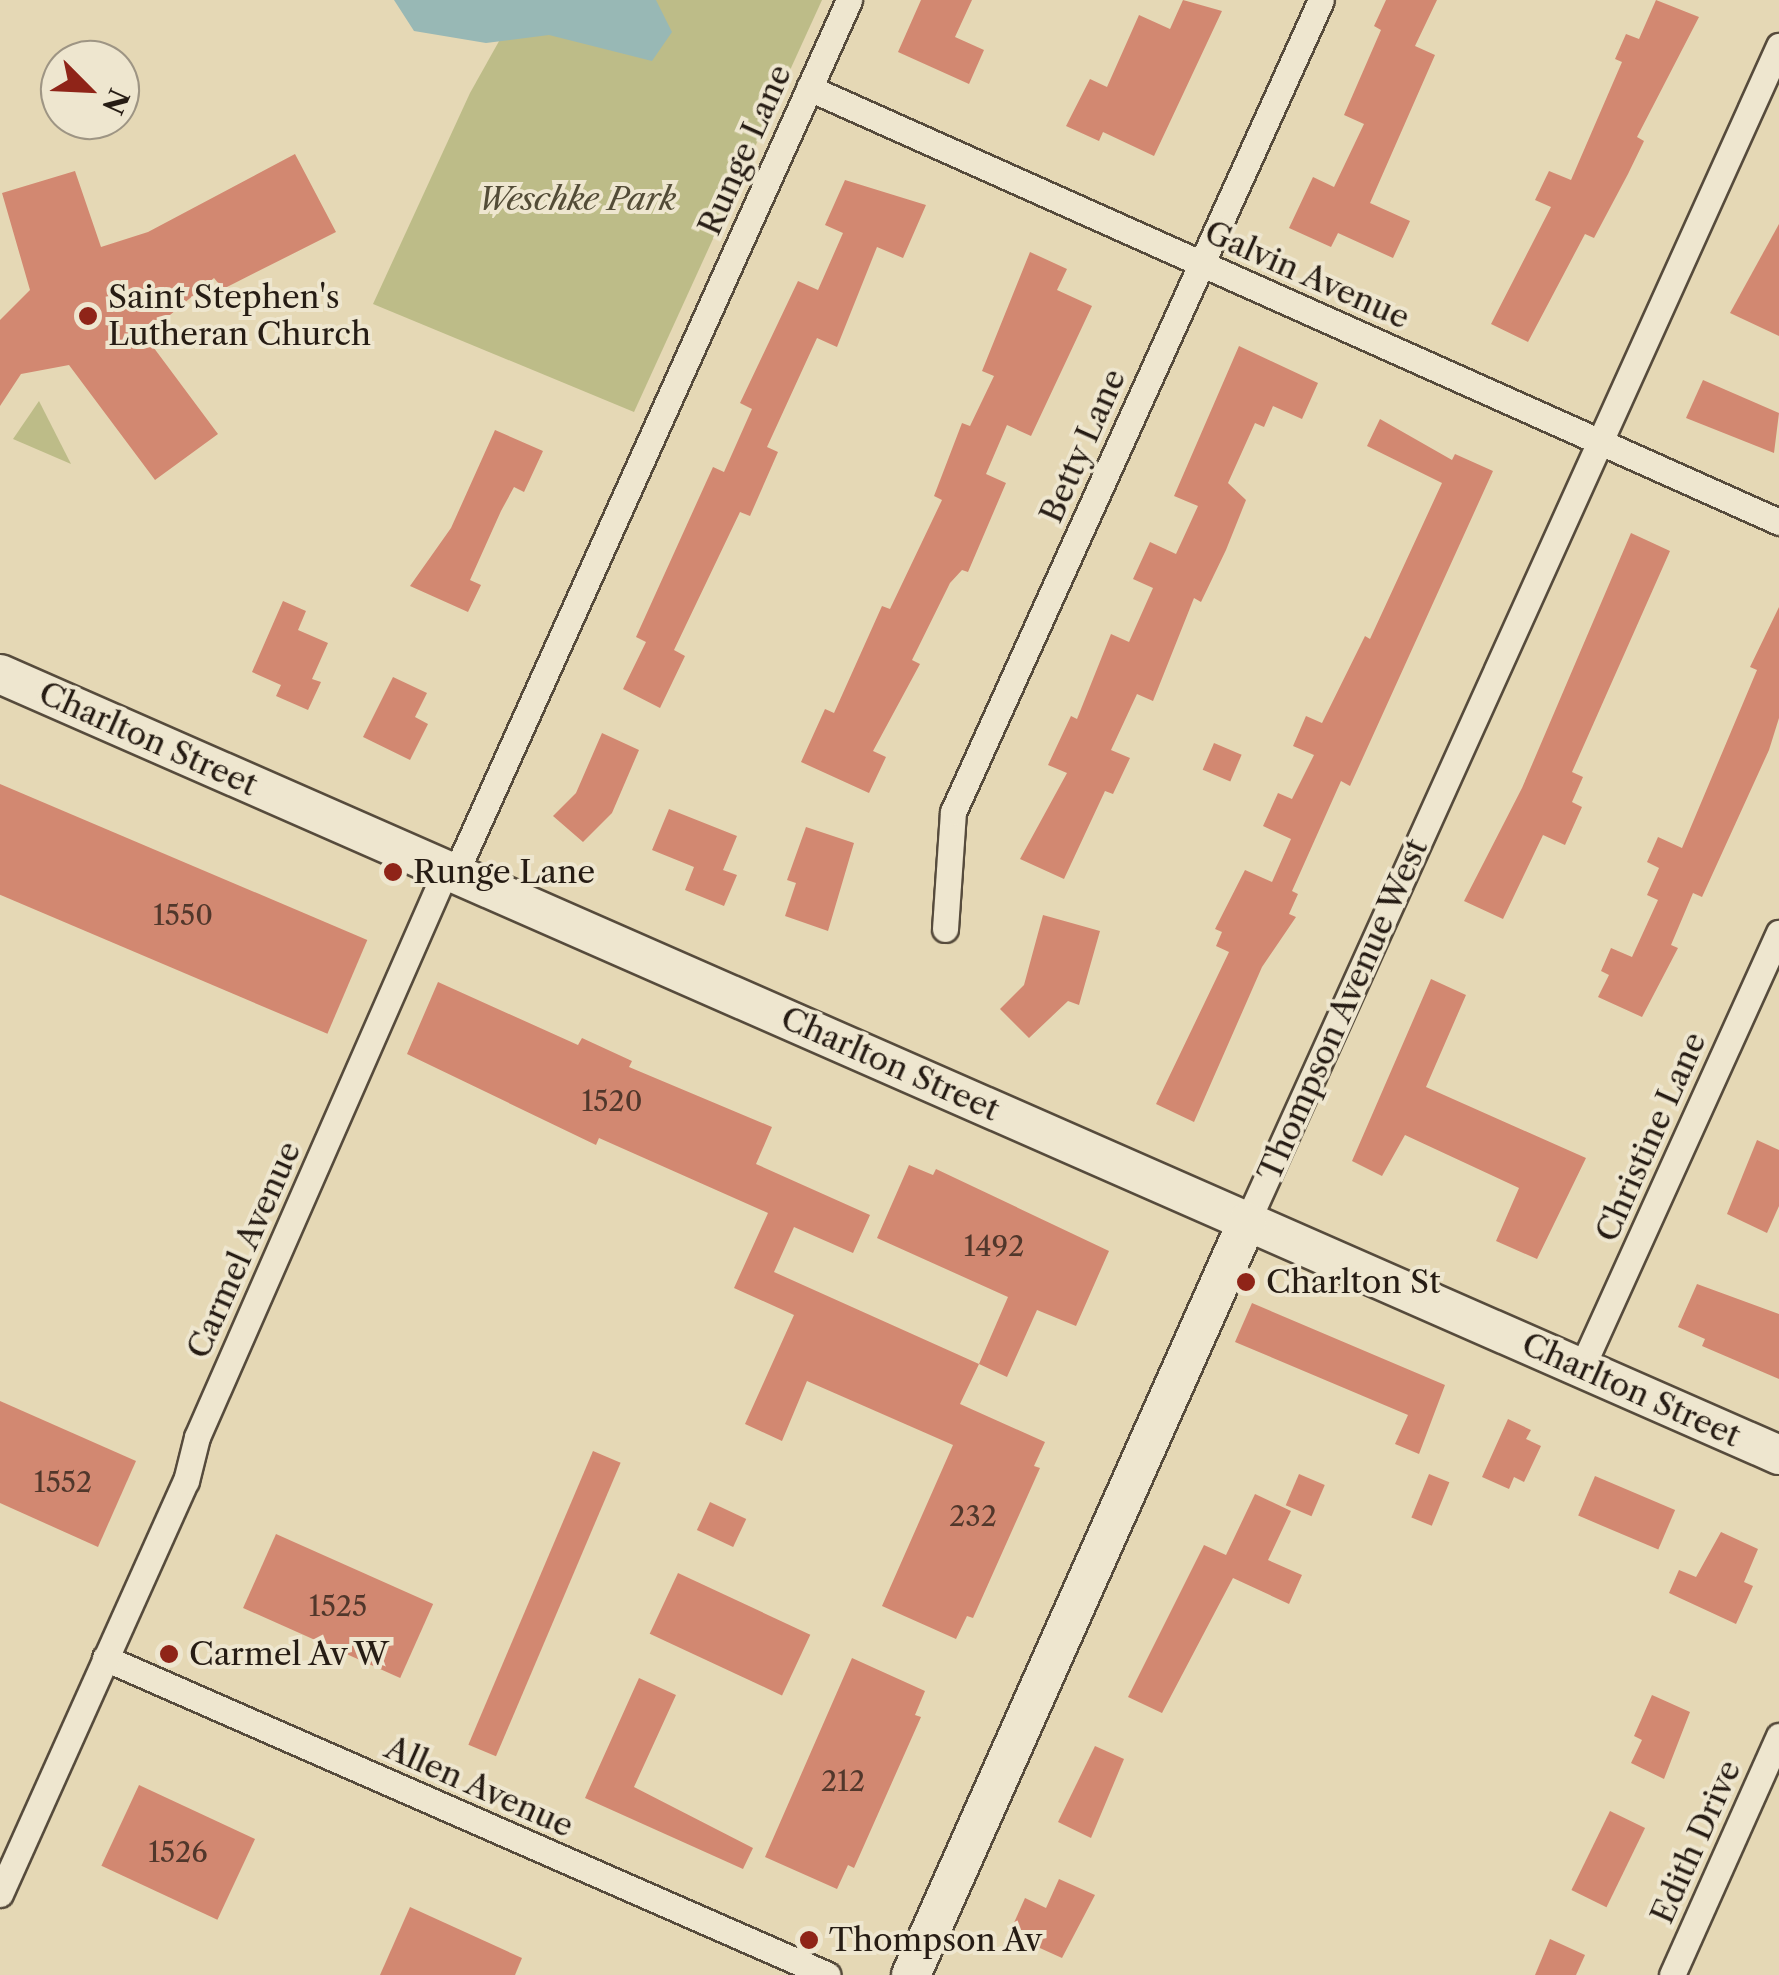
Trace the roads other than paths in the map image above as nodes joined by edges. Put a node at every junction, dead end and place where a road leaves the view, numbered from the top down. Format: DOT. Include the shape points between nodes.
graph roads {
  1 [pos="848,0"];
  2 [pos="1321,0"];
  3 [pos="1779,46"];
  4 [pos="809,88"];
  5 [pos="1202,264"];
  6 [pos="1600,442"];
  7 [pos="1779,522"];
  8 [pos="0,674"];
  9 [pos="450,872"];
  10 [pos="944,929"];
  11 [pos="1779,932"];
  12 [pos="1247,1222"];
  13 [pos="1581,1369"];
  14 [pos="1779,1455"];
  15 [pos="105,1658"];
  16 [pos="1779,1736"];
  17 [pos="0,1894"];
  18 [pos="828,1975"];
  19 [pos="911,1975"];
  20 [pos="1672,1975"];
  1 -- 4 [label="street, Runge Lane"];
  2 -- 5 [label="street, Betty Lane"];
  3 -- 6 [label="street, Thompson Avenue West"];
  4 -- 5 [label="street, Galvin Avenue"];
  4 -- 9 [label="street, Runge Lane"];
  5 -- 6 [label="street, Galvin Avenue"];
  5 -- 10 [label="street, Betty Lane" via="954,812"];
  6 -- 7 [label="street, Galvin Avenue"];
  6 -- 12 [label="street, Thompson Avenue West"];
  8 -- 9 [label="street, Charlton Street"];
  9 -- 12 [label="street, Charlton Street"];
  9 -- 15 [label="street, Carmel Avenue"];
  11 -- 13 [label="street, Christine Lane"];
  12 -- 13 [label="street, Charlton Street"];
  12 -- 19 [label="street, Thompson Avenue West"];
  13 -- 14 [label="street, Charlton Street"];
  15 -- 17 [label="street, Carmel Avenue"];
  15 -- 18 [label="street, Allen Avenue"];
  16 -- 20 [label="street, Edith Drive"];
}
